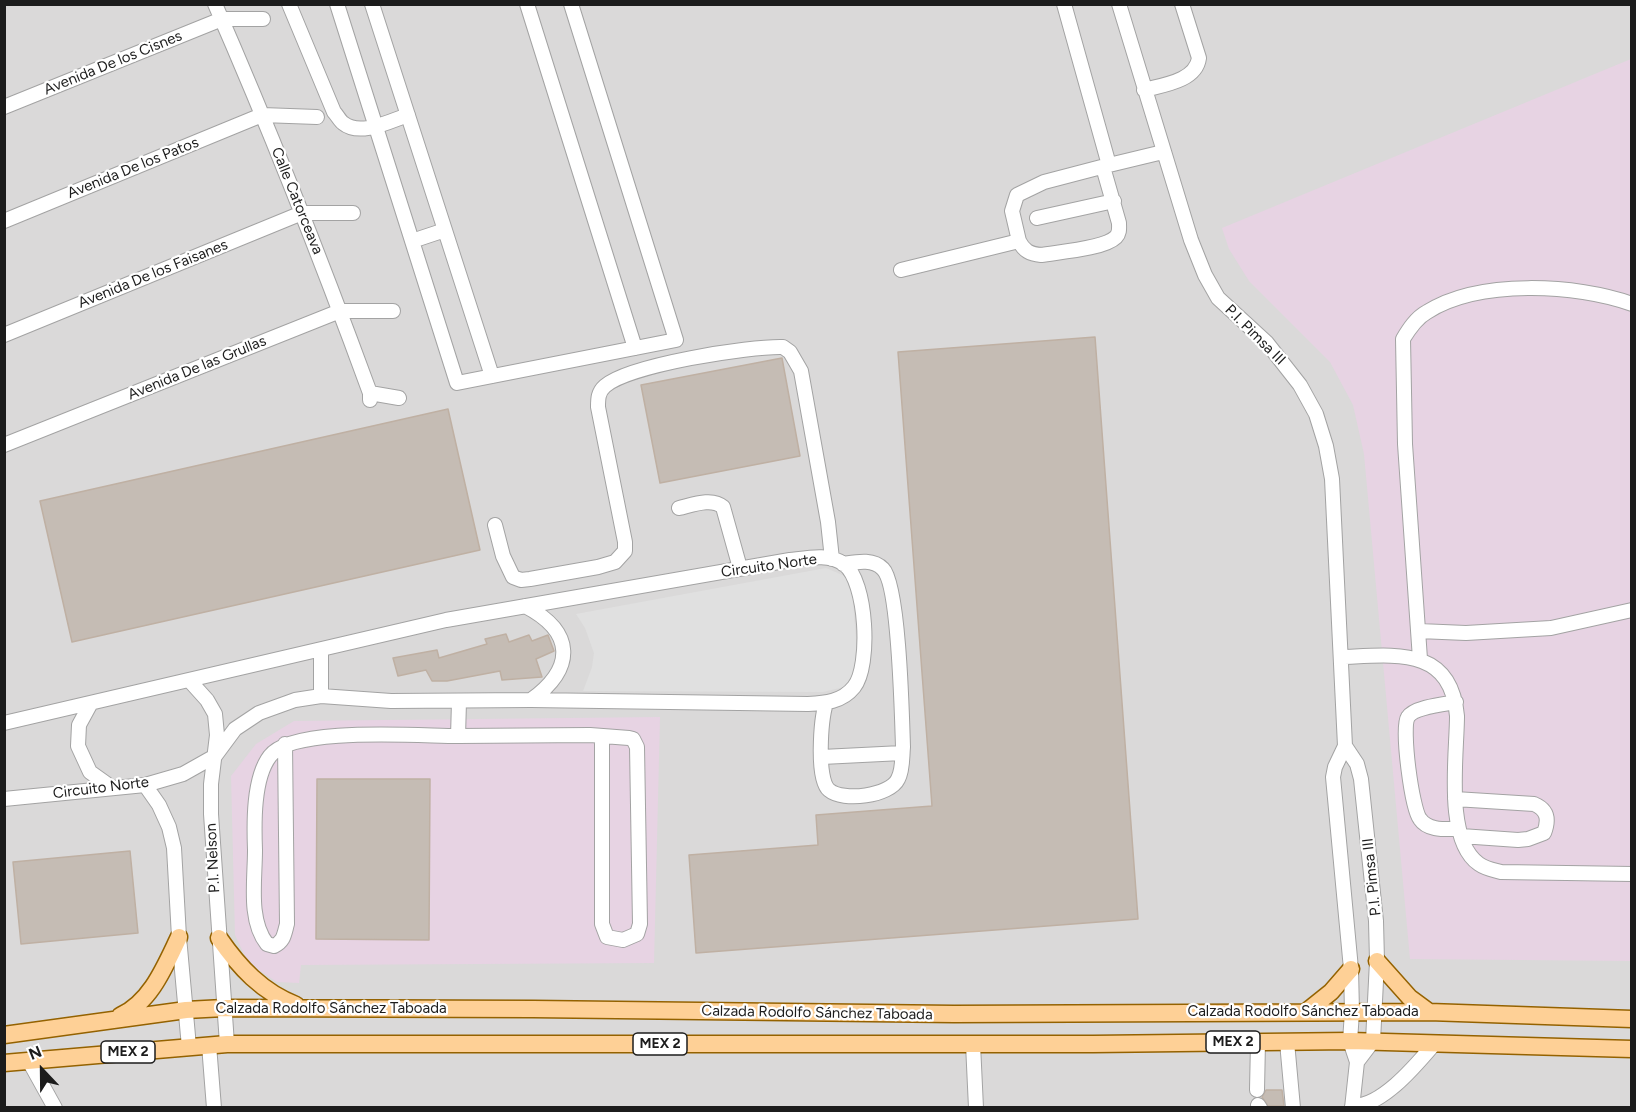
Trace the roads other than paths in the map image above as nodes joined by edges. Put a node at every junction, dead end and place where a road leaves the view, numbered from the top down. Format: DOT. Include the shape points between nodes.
graph roads {
  1 [pos="216,4"];
  2 [pos="289,4"];
  3 [pos="337,4"];
  4 [pos="372,4"];
  5 [pos="527,4"];
  6 [pos="571,4"];
  7 [pos="1064,4"];
  8 [pos="1119,4"];
  9 [pos="1182,4"];
  10 [pos="222,19"];
  11 [pos="263,19"];
  12 [pos="1144,90"];
  13 [pos="4,107"];
  14 [pos="262,115"];
  15 [pos="408,115"];
  16 [pos="317,117"];
  17 [pos="375,126"];
  18 [pos="1163,152"];
  19 [pos="1106,166"];
  20 [pos="1114,201"];
  21 [pos="302,213"];
  22 [pos="353,213"];
  23 [pos="1037,218"];
  24 [pos="4,220"];
  25 [pos="445,230"];
  26 [pos="412,241"];
  27 [pos="1019,241"];
  28 [pos="901,270"];
  29 [pos="1632,304"];
  30 [pos="393,311"];
  31 [pos="340,312"];
  32 [pos="4,335"];
  33 [pos="635,348"];
  34 [pos="492,376"];
  35 [pos="399,398"];
  36 [pos="4,445"];
  37 [pos="679,508"];
  38 [pos="495,525"];
  39 [pos="837,561"];
  40 [pos="740,568"];
  41 [pos="525,606"];
  42 [pos="1632,610"];
  43 [pos="1419,631"];
  44 [pos="321,650"];
  45 [pos="1342,657"];
  46 [pos="1420,659"];
  47 [pos="189,680"];
  48 [pos="321,696"];
  49 [pos="531,700"];
  50 [pos="459,702"];
  51 [pos="1456,702"];
  52 [pos="826,703"];
  53 [pos="91,704"];
  54 [pos="4,723"];
  55 [pos="458,736"];
  56 [pos="602,736"];
  57 [pos="285,744"];
  58 [pos="1345,746"];
  59 [pos="902,753"];
  60 [pos="215,756"];
  61 [pos="822,757"];
  62 [pos="145,785"];
  63 [pos="111,787"];
  64 [pos="4,799"];
  65 [pos="1455,799"];
  66 [pos="1460,833"];
  67 [pos="1632,874"];
  68 [pos="179,937"];
  69 [pos="219,938"];
  70 [pos="1377,961"];
  71 [pos="1351,969"];
  72 [pos="224,1008"];
  73 [pos="303,1008"];
  74 [pos="186,1010"];
  75 [pos="1306,1012"];
  76 [pos="1352,1012"];
  77 [pos="1429,1012"];
  78 [pos="1376,1013"];
  79 [pos="1632,1018"];
  80 [pos="112,1019"];
  81 [pos="4,1035"];
  82 [pos="1350,1041"];
  83 [pos="1373,1041"];
  84 [pos="1258,1042"];
  85 [pos="1287,1042"];
  86 [pos="1435,1043"];
  87 [pos="226,1044"];
  88 [pos="973,1044"];
  89 [pos="209,1045"];
  90 [pos="189,1047"];
  91 [pos="1632,1049"];
  92 [pos="29,1060"];
  93 [pos="1357,1062"];
  94 [pos="4,1063"];
  95 [pos="1257,1090"];
  96 [pos="1379,1102"];
  97 [pos="55,1107"];
  98 [pos="214,1107"];
  99 [pos="976,1107"];
  100 [pos="1293,1107"];
  101 [pos="1352,1107"];
  1 -- 10 [label="street, Calle Catorceava"];
  2 -- 17 [label="street" via="334,112 343,124 355,129"];
  3 -- 17 [label="street"];
  4 -- 15 [label="street"];
  5 -- 33 [label="street"];
  6 -- 33 [label="street" via="676,340"];
  7 -- 19 [label="street"];
  8 -- 12 [label="street, P.I. Pimsa III"];
  9 -- 12 [label="street" via="1198,66 1186,76"];
  10 -- 11 [label="street"];
  10 -- 13 [label="street, Avenida De los Cisnes"];
  10 -- 14 [label="street, Calle Catorceava"];
  12 -- 18 [label="street, P.I. Pimsa III"];
  14 -- 16 [label="street"];
  14 -- 21 [label="street, Calle Catorceava"];
  14 -- 24 [label="street, Avenida De los Patos"];
  15 -- 17 [label="street"];
  15 -- 25 [label="street"];
  17 -- 26 [label="street"];
  18 -- 19 [label="street"];
  18 -- 45 [label="street, P.I. Pimsa III" via="1191,240 1218,298 1280,358 1316,414 1332,479"];
  19 -- 20 [label="street"];
  19 -- 27 [label="street" via="1044,182 1017,195 1012,211"];
  20 -- 23 [label="street"];
  20 -- 27 [label="street" via="1119,229 1111,240 1041,255 1026,251"];
  21 -- 22 [label="street"];
  21 -- 31 [label="street, Calle Catorceava"];
  21 -- 32 [label="street, Avenida De los Faisanes"];
  25 -- 26 [label="street"];
  25 -- 34 [label="street"];
  26 -- 34 [label="street" via="457,383"];
  27 -- 28 [label="street"];
  29 -- 43 [label="street" via="1575,290 1495,291 1458,298 1427,312 1411,326 1403,339 1402,352"];
  30 -- 31 [label="street, Avenida De las Grullas"];
  31 -- 35 [label="street, Calle Catorceava" via="370,397"];
  31 -- 36 [label="street, Avenida De las Grullas"];
  33 -- 34 [label="street"];
  37 -- 40 [label="street" via="719,503"];
  38 -- 39 [label="street" via="508,569 521,580 615,562 625,551 625,542 598,407 598,395 604,387 629,373 653,367 783,346 801,371"];
  39 -- 40 [label="street, Circuito Norte" via="816,557"];
  39 -- 52 [label="street, Circuito Norte" via="853,573 861,600 864,639 860,676 848,694"];
  39 -- 59 [label="street" via="872,562 881,567 891,584"];
  40 -- 41 [label="street, Circuito Norte"];
  41 -- 44 [label="street, Circuito Norte"];
  41 -- 49 [label="street" via="550,622 564,654 558,675"];
  42 -- 43 [label="street" via="1539,629"];
  43 -- 46 [label="street"];
  44 -- 47 [label="street, Circuito Norte"];
  44 -- 48 [label="street"];
  45 -- 46 [label="street"];
  45 -- 58 [label="street, P.I. Pimsa III"];
  46 -- 51 [label="street" via="1445,677"];
  47 -- 53 [label="street, Circuito Norte"];
  47 -- 60 [label="street, P.I. Nelson" via="215,714"];
  48 -- 50 [label="street, Circuito Norte"];
  48 -- 60 [label="street, Circuito Norte" via="295,699 259,713 236,729"];
  49 -- 50 [label="street, Circuito Norte"];
  49 -- 52 [label="street, Circuito Norte"];
  50 -- 55 [label="street"];
  51 -- 65 [label="street"];
  51 -- 66 [label="street" via="1415,711 1406,728 1412,792 1420,819 1427,825"];
  52 -- 61 [label="street" via="820,726"];
  53 -- 54 [label="street, Circuito Norte"];
  53 -- 63 [label="street" via="79,725 78,746 90,772"];
  55 -- 56 [label="street"];
  55 -- 57 [label="street" via="338,736"];
  56 -- 56 [label="street" via="602,924 607,937 622,940 637,934 640,924 637,747 633,739"];
  57 -- 57 [label="street" via="270,755 262,770 256,804 257,928 267,944 274,946 284,937 287,914"];
  58 -- 70 [label="street, P.I. Pimsa III" via="1361,779"];
  58 -- 71 [label="street, P.I. Pimsa III" via="1333,777"];
  59 -- 61 [label="street"];
  59 -- 61 [label="street" via="899,779 894,786 880,793 852,796 829,790"];
  60 -- 62 [label="street, Circuito Norte" via="183,774"];
  60 -- 69 [label="street, P.I. Nelson" via="211,814"];
  62 -- 63 [label="street, Circuito Norte"];
  62 -- 68 [label="street" via="169,827 174,848"];
  63 -- 64 [label="street, Circuito Norte"];
  65 -- 66 [label="street"];
  65 -- 66 [label="street" via="1534,804 1547,815 1544,833 1528,839"];
  66 -- 67 [label="street" via="1471,856 1488,869"];
  68 -- 74 [label="street"];
  68 -- 80 [label="main road" via="163,972 148,992 131,1011"];
  69 -- 72 [label="street, P.I. Nelson"];
  69 -- 73 [label="main road" via="262,987"];
  70 -- 77 [label="main road" via="1410,998"];
  70 -- 78 [label="street, P.I. Pimsa III"];
  71 -- 75 [label="main road" via="1331,993"];
  71 -- 76 [label="street, P.I. Pimsa III"];
  72 -- 73 [label="main road, Calzada Rodolfo Sánchez Taboada / MEX 2"];
  72 -- 74 [label="main road, Calzada Rodolfo Sánchez Taboada / MEX 2"];
  72 -- 87 [label="street, P.I. Nelson"];
  73 -- 75 [label="main road, Calzada Rodolfo Sánchez Taboada / MEX 2" via="954,1014"];
  74 -- 80 [label="main road, Calzada Rodolfo Sánchez Taboada / MEX 2"];
  74 -- 90 [label="street"];
  75 -- 76 [label="main road, Calzada Rodolfo Sánchez Taboada / MEX 2"];
  76 -- 78 [label="main road, Calzada Rodolfo Sánchez Taboada / MEX 2"];
  76 -- 82 [label="street, P.I. Pimsa III"];
  77 -- 78 [label="main road, Calzada Rodolfo Sánchez Taboada / MEX 2"];
  77 -- 79 [label="main road, Calzada Rodolfo Sánchez Taboada / MEX 2"];
  78 -- 83 [label="street, P.I. Pimsa III"];
  80 -- 81 [label="main road, Calzada Rodolfo Sánchez Taboada / MEX 2"];
  82 -- 83 [label="main road, Calzada Rodolfo Sánchez Taboada / MEX 2"];
  82 -- 85 [label="main road, Calzada Rodolfo Sánchez Taboada / MEX 2"];
  82 -- 93 [label="street"];
  83 -- 86 [label="main road, Calzada Rodolfo Sánchez Taboada / MEX 2"];
  83 -- 93 [label="street"];
  84 -- 85 [label="main road, Calzada Rodolfo Sánchez Taboada / MEX 2"];
  84 -- 88 [label="main road, Calzada Rodolfo Sánchez Taboada / MEX 2"];
  84 -- 95 [label="street"];
  85 -- 100 [label="street"];
  86 -- 91 [label="main road, Calzada Rodolfo Sánchez Taboada / MEX 2"];
  86 -- 96 [label="street"];
  87 -- 88 [label="main road, Calzada Rodolfo Sánchez Taboada / MEX 2"];
  87 -- 89 [label="main road, Calzada Rodolfo Sánchez Taboada / MEX 2"];
  88 -- 99 [label="street"];
  89 -- 90 [label="main road, Calzada Rodolfo Sánchez Taboada / MEX 2"];
  89 -- 98 [label="street"];
  90 -- 92 [label="main road, Calzada Rodolfo Sánchez Taboada / MEX 2"];
  92 -- 94 [label="main road, Calzada Rodolfo Sánchez Taboada / MEX 2"];
  92 -- 97 [label="street"];
  93 -- 101 [label="street"];
  96 -- 101 [label="street"];
}
